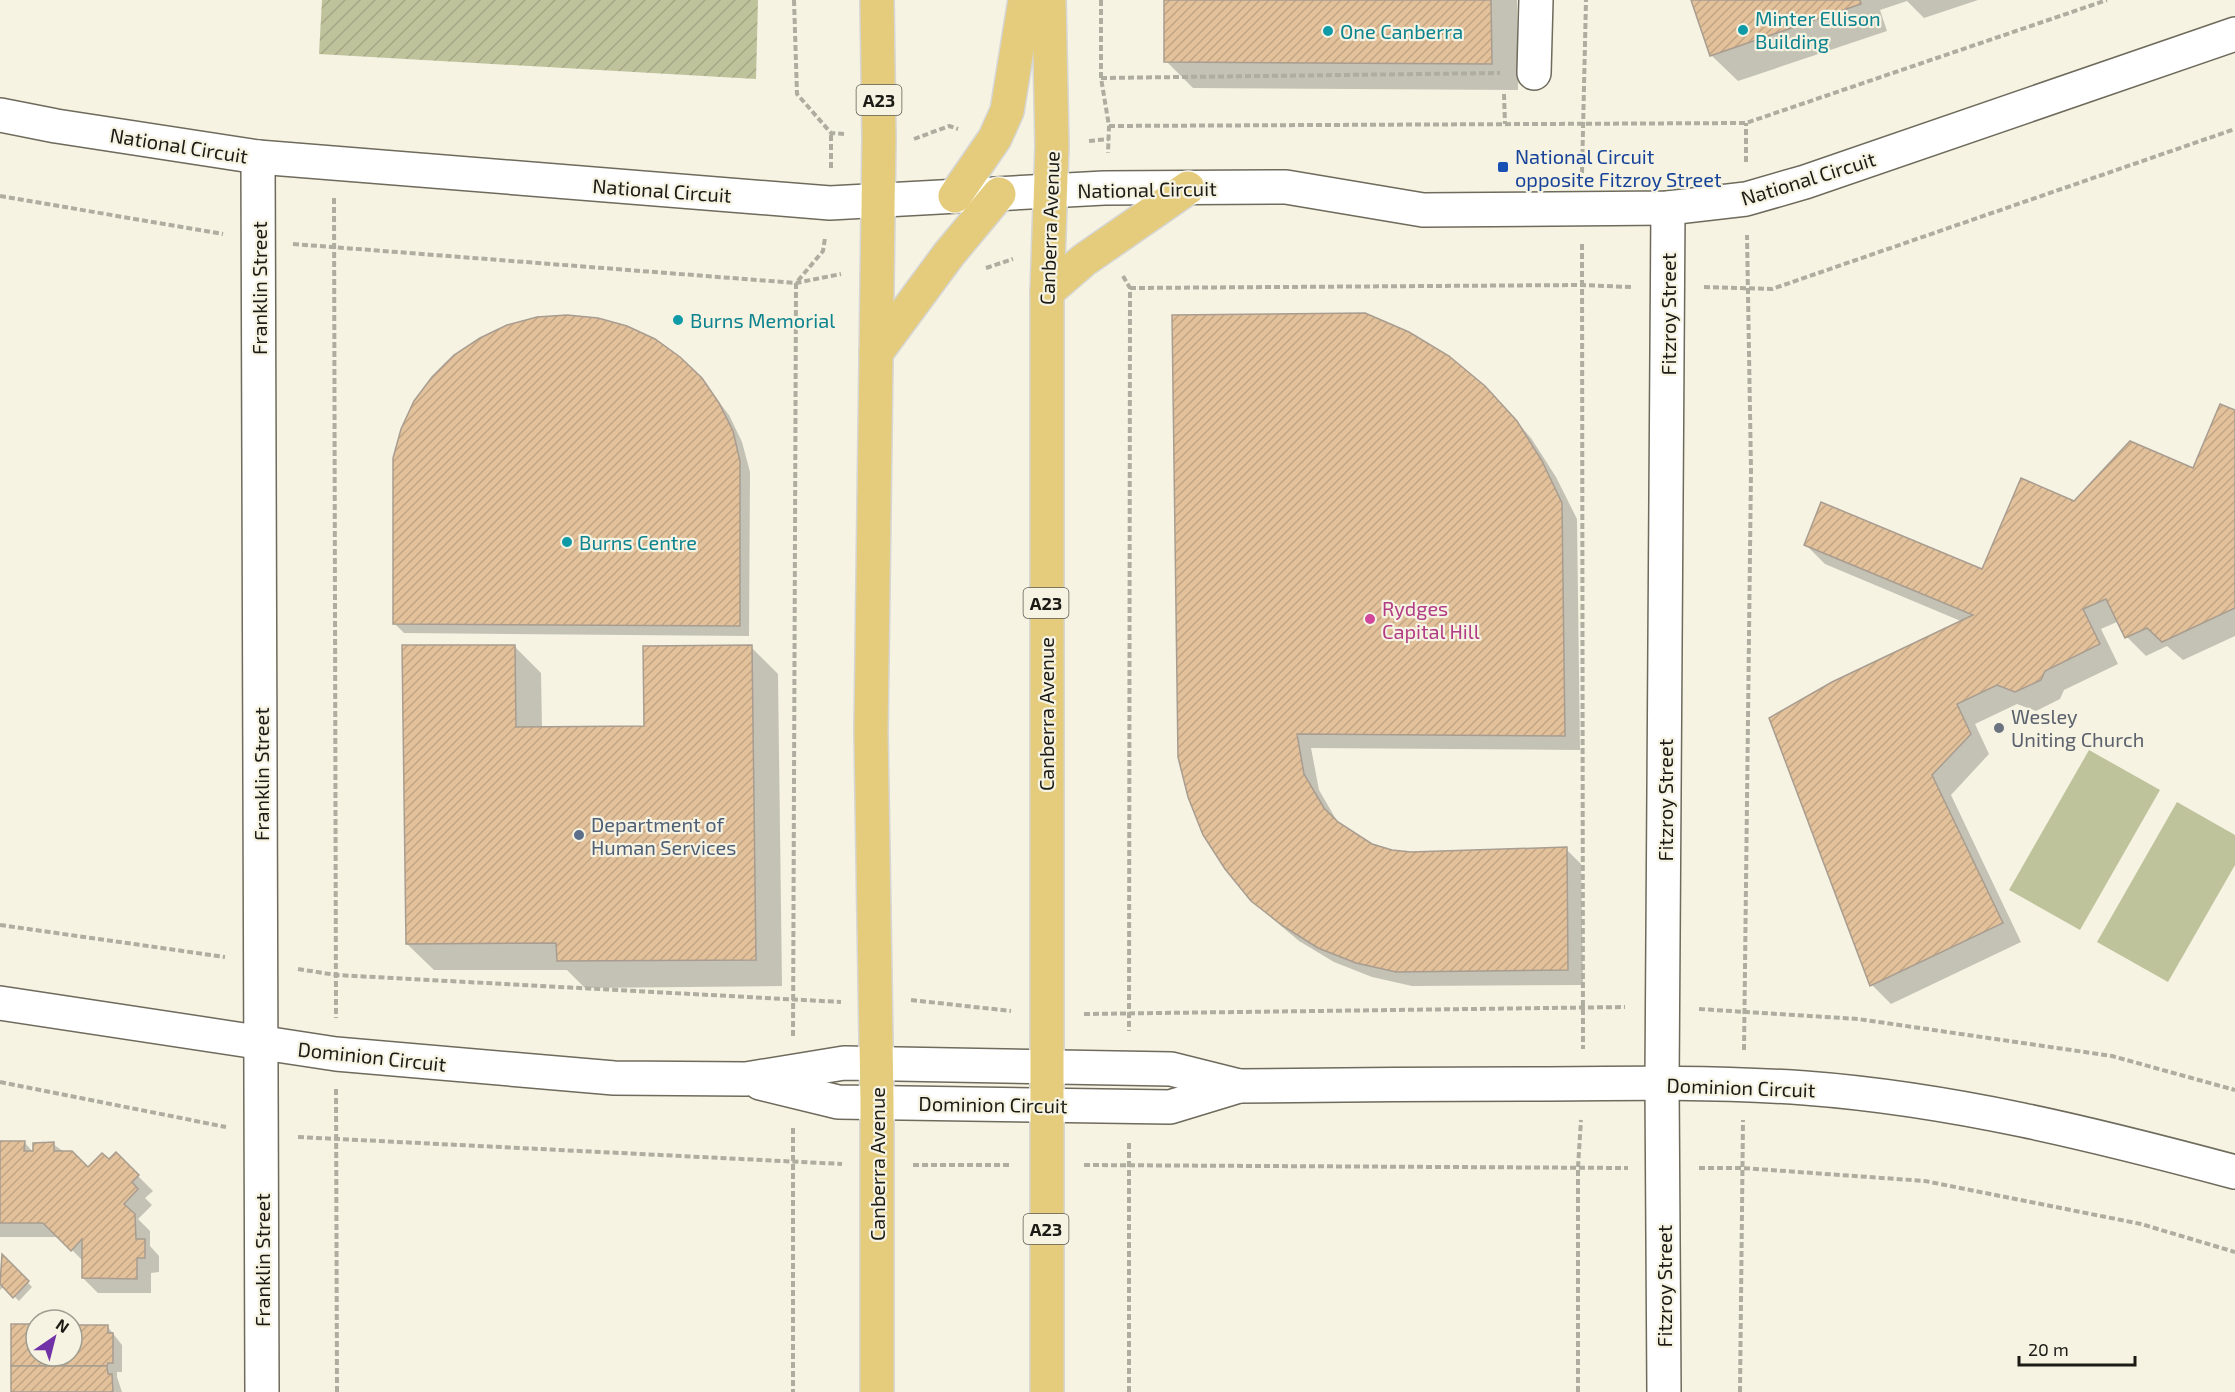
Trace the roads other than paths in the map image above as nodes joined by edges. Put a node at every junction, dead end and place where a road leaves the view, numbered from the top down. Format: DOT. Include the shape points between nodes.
graph roads {
  1 [pos="877,0"];
  2 [pos="1025,0"];
  3 [pos="1048,0"];
  4 [pos="1536,0"];
  5 [pos="2235,33"];
  6 [pos="1534,73"];
  7 [pos="0,115"];
  8 [pos="258,157"];
  9 [pos="1188,188"];
  10 [pos="1050,191"];
  11 [pos="999,194"];
  12 [pos="955,196"];
  13 [pos="877,200"];
  14 [pos="1668,208"];
  15 [pos="1047,292"];
  16 [pos="876,353"];
  17 [pos="0,1003"];
  18 [pos="262,1044"];
  19 [pos="876,1064"];
  20 [pos="1045,1066"];
  21 [pos="746,1079"];
  22 [pos="1662,1083"];
  23 [pos="1239,1086"];
  24 [pos="877,1102"];
  25 [pos="1045,1105"];
  26 [pos="2235,1172"];
  27 [pos="262,1392"];
  28 [pos="877,1392"];
  29 [pos="1047,1392"];
  30 [pos="1664,1392"];
  1 -- 13 [label="highway, Canberra Avenue / A23"];
  2 -- 12 [label="highway" via="1007,111 995,138"];
  3 -- 10 [label="highway, Canberra Avenue / A23"];
  4 -- 6 [label="street"];
  5 -- 14 [label="street, National Circuit" via="1805,182 1746,198"];
  7 -- 8 [label="street, National Circuit"];
  8 -- 13 [label="street, National Circuit" via="830,203"];
  8 -- 18 [label="street, Franklin Street"];
  9 -- 10 [label="street, National Circuit"];
  9 -- 14 [label="street, National Circuit" via="1286,187 1423,210"];
  9 -- 15 [label="highway" via="1084,260"];
  10 -- 11 [label="street, National Circuit"];
  10 -- 15 [label="highway, Canberra Avenue / A23"];
  11 -- 12 [label="street, National Circuit"];
  11 -- 16 [label="highway"];
  12 -- 13 [label="street, National Circuit"];
  13 -- 16 [label="highway, Canberra Avenue / A23"];
  14 -- 22 [label="street, Fitzroy Street"];
  15 -- 20 [label="highway, Canberra Avenue / A23"];
  16 -- 19 [label="highway, Canberra Avenue / A23" via="870,732"];
  17 -- 18 [label="street, Dominion Circuit"];
  18 -- 21 [label="street, Dominion Circuit" via="614,1078"];
  18 -- 27 [label="street, Franklin Street"];
  19 -- 20 [label="street, Dominion Circuit"];
  19 -- 21 [label="street, Dominion Circuit" via="838,1063"];
  19 -- 24 [label="highway, Canberra Avenue / A23"];
  20 -- 23 [label="street, Dominion Circuit" via="1171,1069"];
  20 -- 25 [label="highway, Canberra Avenue / A23"];
  21 -- 24 [label="street, Dominion Circuit" via="838,1102"];
  22 -- 23 [label="street, Dominion Circuit"];
  22 -- 26 [label="street, Dominion Circuit" via="1827,1090 1994,1113"];
  22 -- 30 [label="street, Fitzroy Street"];
  23 -- 25 [label="street, Dominion Circuit" via="1170,1107"];
  24 -- 25 [label="street, Dominion Circuit"];
  24 -- 28 [label="highway, Canberra Avenue / A23"];
  25 -- 29 [label="highway, Canberra Avenue / A23"];
}
